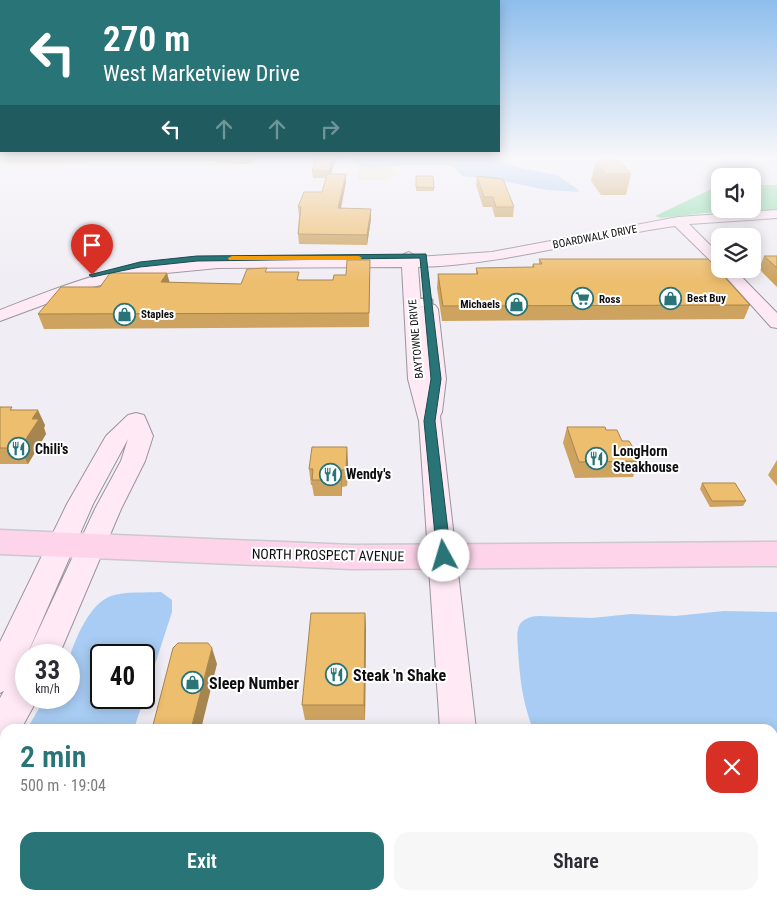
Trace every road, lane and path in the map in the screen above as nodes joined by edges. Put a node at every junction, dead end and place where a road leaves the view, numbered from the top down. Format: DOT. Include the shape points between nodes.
graph roads {
  1 [pos="777,214"];
  2 [pos="678,221"];
  3 [pos="711,255"];
  4 [pos="416,259"];
  5 [pos="734,278"];
  6 [pos="0,308"];
  7 [pos="0,316"];
  8 [pos="777,323"];
  9 [pos="0,542"];
  10 [pos="61,545"];
  11 [pos="92,546"];
  12 [pos="777,554"];
  13 [pos="444,556"];
  14 [pos="48,644"];
  15 [pos="0,677"];
  16 [pos="15,705"];
  17 [pos="5,724"];
  18 [pos="458,724"];
  1 -- 2 [label="street, BOARDWALK DRIVE"];
  2 -- 3 [label="street"];
  2 -- 4 [label="street, BOARDWALK DRIVE" via="469,259"];
  4 -- 6 [label="street" via="166,261 92,275"];
  4 -- 7 [label="street" via="228,263 156,268 96,280"];
  4 -- 13 [label="street, BAYTOWNE DRIVE" via="420,303 418,380 430,421"];
  5 -- 8 [label="street"];
  9 -- 10 [label="main road, NORTH PROSPECT AVENUE"];
  10 -- 11 [label="main road, NORTH PROSPECT AVENUE"];
  10 -- 11 [label="street" via="118,436 136,420 142,436"];
  10 -- 15 [label="street"];
  11 -- 13 [label="main road, NORTH PROSPECT AVENUE" via="322,556"];
  11 -- 14 [label="street"];
  12 -- 13 [label="main road, NORTH PROSPECT AVENUE"];
  13 -- 18 [label="street, BAYTOWNE DRIVE"];
  16 -- 17 [label="street"];
}
